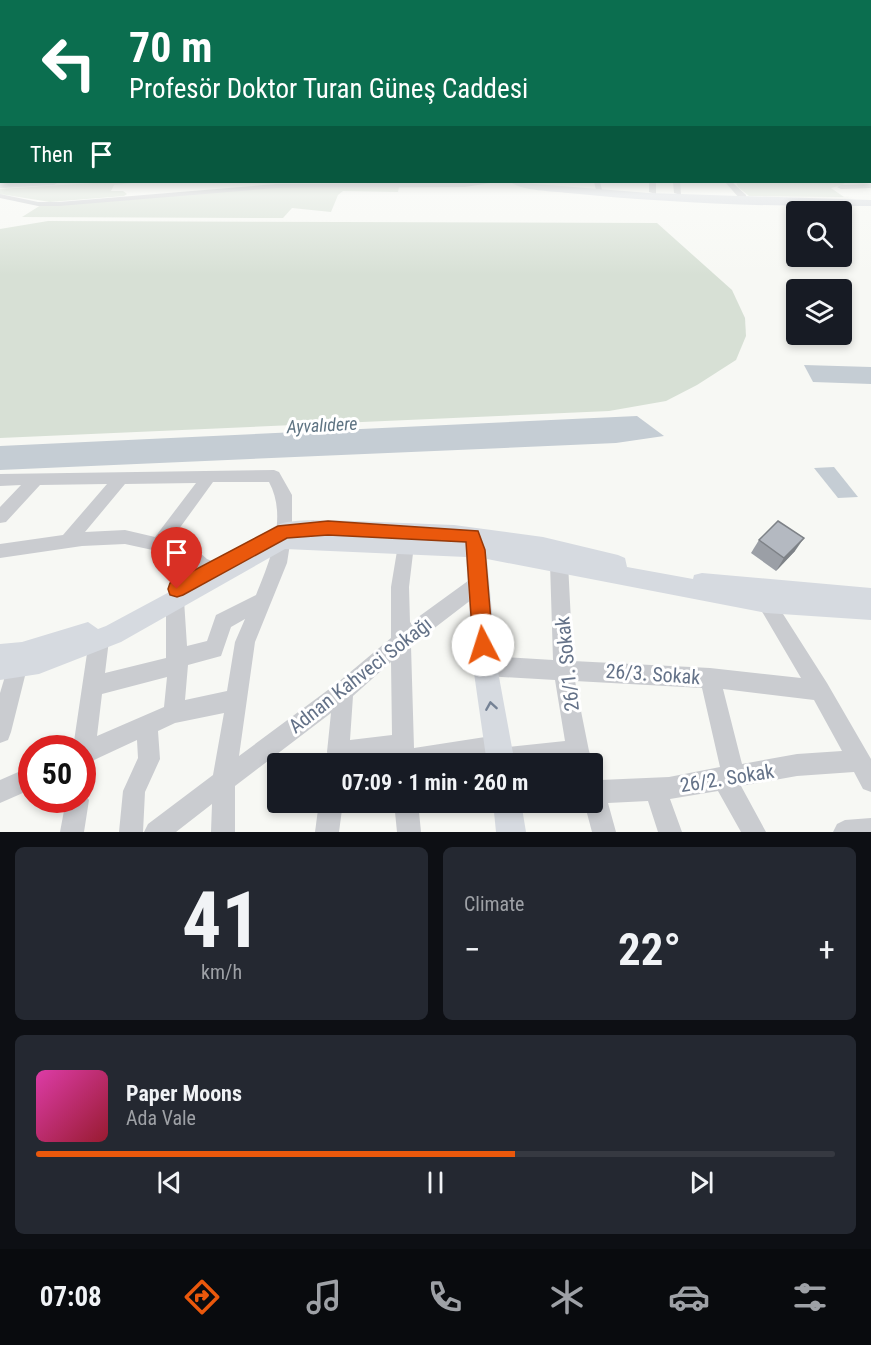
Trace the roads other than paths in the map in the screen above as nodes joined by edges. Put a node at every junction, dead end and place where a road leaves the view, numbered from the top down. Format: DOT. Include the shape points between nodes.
graph roads {
  1 [pos="9,198"];
  2 [pos="133,198"];
  3 [pos="689,198"];
  4 [pos="769,198"];
  5 [pos="871,201"];
  6 [pos="209,477"];
  7 [pos="121,478"];
  8 [pos="37,479"];
  9 [pos="0,480"];
  10 [pos="0,517"];
  11 [pos="283,536"];
  12 [pos="69,540"];
  13 [pos="474,543"];
  14 [pos="159,544"];
  15 [pos="406,545"];
  16 [pos="0,551"];
  17 [pos="559,563"];
  18 [pos="213,569"];
  19 [pos="478,584"];
  20 [pos="761,595"];
  21 [pos="871,598"];
  22 [pos="175,600"];
  23 [pos="264,600"];
  24 [pos="871,610"];
  25 [pos="99,640"];
  26 [pos="400,641"];
  27 [pos="10,660"];
  28 [pos="176,662"];
  29 [pos="485,666"];
  30 [pos="563,668"];
  31 [pos="710,678"];
  32 [pos="94,686"];
  33 [pos="820,690"];
  34 [pos="343,691"];
  35 [pos="236,700"];
  36 [pos="174,712"];
  37 [pos="147,727"];
  38 [pos="0,732"];
  39 [pos="87,735"];
  40 [pos="96,752"];
  41 [pos="337,753"];
  42 [pos="402,753"];
  43 [pos="500,753"];
  44 [pos="579,753"];
  45 [pos="860,761"];
  46 [pos="729,778"];
  47 [pos="224,779"];
  48 [pos="871,781"];
  49 [pos="18,784"];
  50 [pos="655,788"];
  51 [pos="603,790"];
  52 [pos="0,792"];
  53 [pos="75,813"];
  54 [pos="330,813"];
  55 [pos="407,813"];
  56 [pos="508,813"];
  57 [pos="599,813"];
  58 [pos="871,830"];
  59 [pos="72,832"];
  60 [pos="132,832"];
  61 [pos="156,832"];
  62 [pos="223,832"];
  63 [pos="327,832"];
  64 [pos="409,832"];
  65 [pos="511,832"];
  66 [pos="604,832"];
  67 [pos="670,832"];
  68 [pos="754,832"];
  69 [pos="845,832"];
  70 [pos="852,832"];
  1 -- 2 [label="street" via="38,204"];
  3 -- 5 [label="main road" via="792,203"];
  4 -- 5 [label="main road"];
  6 -- 7 [label="street"];
  6 -- 11 [label="street" via="274,476 284,495"];
  6 -- 14 [label="street"];
  7 -- 8 [label="street"];
  7 -- 12 [label="street"];
  8 -- 9 [label="street"];
  8 -- 10 [label="street"];
  11 -- 13 [label="main road" via="328,528"];
  11 -- 15 [label="main road"];
  11 -- 18 [label="main road"];
  11 -- 22 [label="main road"];
  11 -- 23 [label="street"];
  12 -- 14 [label="street" via="125,537"];
  12 -- 16 [label="street"];
  13 -- 15 [label="main road"];
  13 -- 17 [label="main road"];
  13 -- 19 [label="main road"];
  13 -- 20 [label="main road" via="543,546"];
  14 -- 18 [label="street" via="185,550"];
  15 -- 26 [label="street" via="400,587"];
  17 -- 20 [label="main road"];
  17 -- 30 [label="street, 26/1. Sokak"];
  18 -- 27 [label="main road" via="114,622"];
  19 -- 26 [label="street, Adnan Kahveci Sokağı"];
  19 -- 29 [label="main road"];
  20 -- 21 [label="main road"];
  20 -- 24 [label="main road"];
  20 -- 33 [label="street"];
  22 -- 25 [label="main road"];
  22 -- 28 [label="street"];
  23 -- 28 [label="street" via="223,621 214,649"];
  23 -- 35 [label="street" via="245,642"];
  25 -- 27 [label="main road" via="39,662"];
  25 -- 32 [label="street"];
  26 -- 34 [label="street, Adnan Kahveci Sokağı"];
  26 -- 42 [label="street"];
  27 -- 38 [label="street"];
  28 -- 32 [label="street"];
  28 -- 36 [label="street"];
  29 -- 30 [label="street, 26/3. Sokak"];
  43 -- 29 [label="main road, one-way"];
  30 -- 31 [label="street, 26/3. Sokak"];
  30 -- 44 [label="street, 26/1. Sokak"];
  31 -- 33 [label="street, 26/3. Sokak"];
  31 -- 46 [label="street"];
  32 -- 39 [label="street"];
  33 -- 45 [label="street"];
  34 -- 41 [label="street"];
  34 -- 47 [label="street, Adnan Kahveci Sokağı"];
  35 -- 36 [label="street"];
  35 -- 47 [label="street"];
  36 -- 37 [label="street"];
  37 -- 40 [label="street"];
  37 -- 60 [label="street" via="149,759 136,785"];
  45 -- 46 [label="street, 26/2. Sokak" via="797,765"];
  45 -- 48 [label="street"];
  46 -- 50 [label="street, 26/2. Sokak"];
  46 -- 68 [label="street"];
  47 -- 61 [label="street, Adnan Kahveci Sokağı"];
  47 -- 62 [label="street"];
  49 -- 52 [label="street"];
  50 -- 51 [label="street, 26/2. Sokak"];
  50 -- 67 [label="street"];
  53 -- 59 [label="street"];
  54 -- 63 [label="street"];
  55 -- 64 [label="street"];
  56 -- 65 [label="main road"];
  57 -- 66 [label="street"];
  58 -- 70 [label="street"];
  69 -- 70 [label="street"];
}
